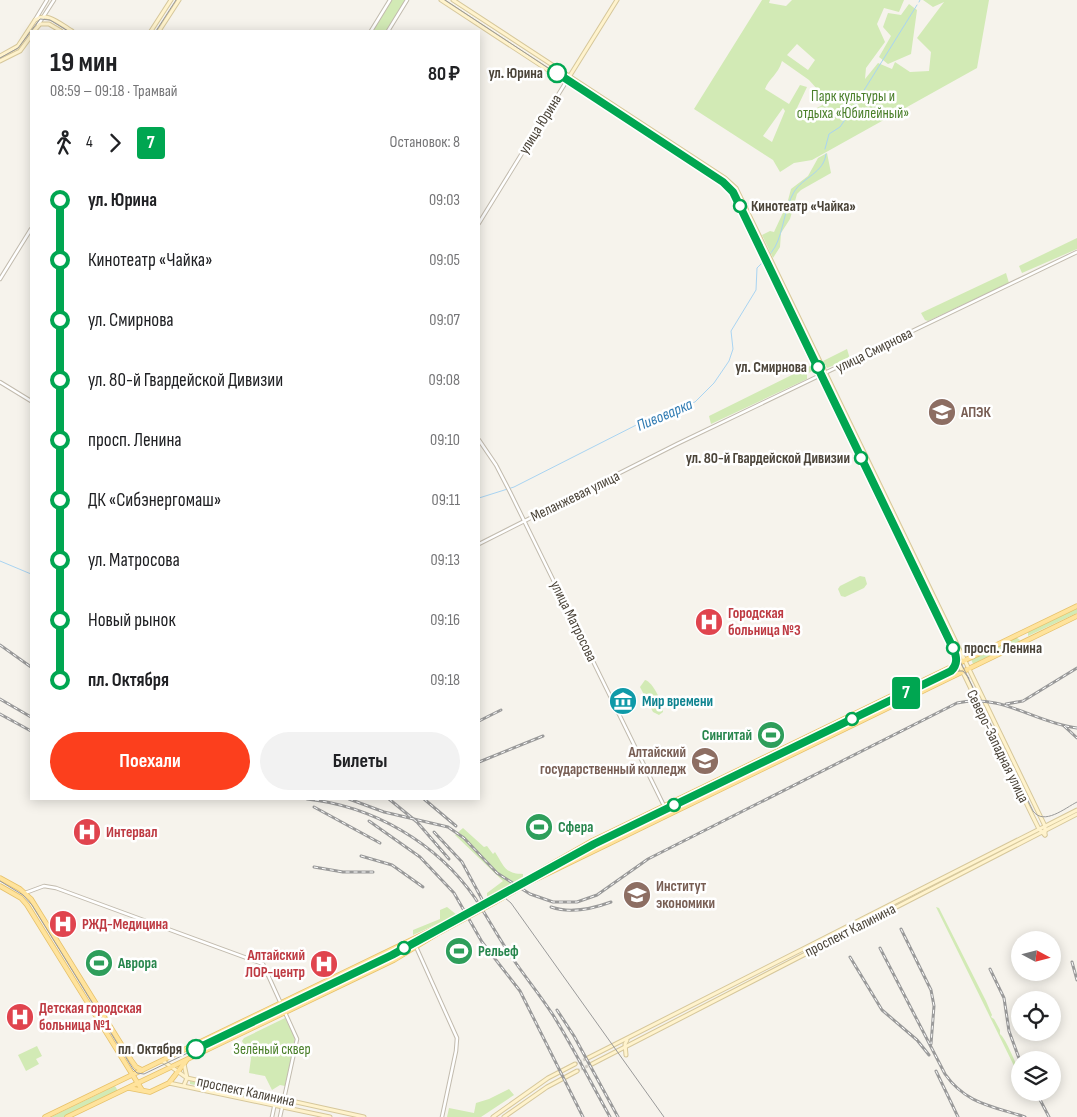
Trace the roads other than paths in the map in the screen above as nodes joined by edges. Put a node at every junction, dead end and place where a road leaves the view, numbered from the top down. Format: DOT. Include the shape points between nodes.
graph roads {
  1 [pos="47,0"];
  2 [pos="54,0"];
  3 [pos="171,0"];
  4 [pos="179,0"];
  5 [pos="390,0"];
  6 [pos="408,0"];
  7 [pos="441,0"];
  8 [pos="453,0"];
  9 [pos="617,0"];
  10 [pos="41,17"];
  11 [pos="46,23"];
  12 [pos="37,26"];
  13 [pos="35,30"];
  14 [pos="59,30"];
  15 [pos="70,30"];
  16 [pos="153,30"];
  17 [pos="160,30"];
  18 [pos="372,30"];
  19 [pos="389,30"];
  20 [pos="30,37"];
  21 [pos="0,56"];
  22 [pos="0,61"];
  23 [pos="570,76"];
  24 [pos="566,82"];
  25 [pos="480,220"];
  26 [pos="30,231"];
  27 [pos="1077,252"];
  28 [pos="0,279"];
  29 [pos="825,373"];
  30 [pos="819,376"];
  31 [pos="0,382"];
  32 [pos="30,400"];
  33 [pos="480,441"];
  34 [pos="671,449"];
  35 [pos="524,521"];
  36 [pos="480,543"];
  37 [pos="1077,606"];
  38 [pos="1077,616"];
  39 [pos="1021,633"];
  40 [pos="1025,641"];
  41 [pos="964,661"];
  42 [pos="958,664"];
  43 [pos="968,669"];
  44 [pos="962,672"];
  45 [pos="912,686"];
  46 [pos="916,694"];
  47 [pos="987,708"];
  48 [pos="981,711"];
  49 [pos="1007,750"];
  50 [pos="1001,752"];
  51 [pos="770,754"];
  52 [pos="774,762"];
  53 [pos="665,806"];
  54 [pos="1077,810"];
  55 [pos="668,814"];
  56 [pos="1077,814"];
  57 [pos="1042,829"];
  58 [pos="592,841"];
  59 [pos="596,849"];
  60 [pos="0,878"];
  61 [pos="941,878"];
  62 [pos="525,882"];
  63 [pos="942,882"];
  64 [pos="0,886"];
  65 [pos="25,893"];
  66 [pos="858,924"];
  67 [pos="439,929"];
  68 [pos="55,937"];
  69 [pos="49,940"];
  70 [pos="413,940"];
  71 [pos="416,947"];
  72 [pos="281,1003"];
  73 [pos="285,1012"];
  74 [pos="628,1039"];
  75 [pos="625,1048"];
  76 [pos="626,1055"];
  77 [pos="588,1058"];
  78 [pos="162,1060"];
  79 [pos="186,1061"];
  80 [pos="575,1064"];
  81 [pos="592,1064"];
  82 [pos="172,1066"];
  83 [pos="142,1070"];
  84 [pos="577,1071"];
  85 [pos="178,1073"];
  86 [pos="132,1075"];
  87 [pos="187,1078"];
  88 [pos="123,1080"];
  89 [pos="138,1083"];
  90 [pos="169,1083"];
  91 [pos="184,1085"];
  92 [pos="127,1088"];
  93 [pos="142,1090"];
  94 [pos="276,1098"];
  95 [pos="284,1100"];
  96 [pos="275,1105"];
  97 [pos="282,1107"];
  98 [pos="45,1117"];
  99 [pos="68,1117"];
  100 [pos="272,1117"];
  101 [pos="280,1117"];
  102 [pos="330,1117"];
  103 [pos="364,1117"];
  104 [pos="442,1117"];
  105 [pos="493,1117"];
  106 [pos="504,1117"];
  1 -- 10 [label="street"];
  2 -- 10 [label="street"];
  3 -- 16 [label="main road"];
  4 -- 17 [label="main road"];
  5 -- 18 [label="street"];
  6 -- 19 [label="street"];
  7 -- 24 [label="main road, Северо-Западная улица"];
  8 -- 23 [label="main road, Северо-Западная улица"];
  9 -- 23 [label="main road, улица Юрина"];
  10 -- 11 [label="street"];
  10 -- 12 [label="street"];
  10 -- 15 [label="main road" via="50,18"];
  10 -- 21 [label="main road" via="35,20 18,46"];
  11 -- 12 [label="main road"];
  11 -- 14 [label="main road"];
  12 -- 13 [label="main road"];
  20 -- 22 [label="main road" via="20,51"];
  23 -- 24 [label="main road, улица Юрина"];
  23 -- 29 [label="main road, Северо-Западная улица" via="729,181"];
  24 -- 25 [label="street, улица Юрина"];
  24 -- 30 [label="main road, Северо-Западная улица" via="725,186"];
  26 -- 28 [label="street"];
  27 -- 29 [label="street, улица Смирнова"];
  29 -- 30 [label="street, улица Смирнова"];
  29 -- 41 [label="main road, Северо-Западная улица"];
  30 -- 34 [label="street, улица Смирнова"];
  30 -- 42 [label="main road, Северо-Западная улица"];
  31 -- 32 [label="street"];
  33 -- 35 [label="street, улица Матросова" via="496,464"];
  34 -- 35 [label="street, Меланжевая улица"];
  35 -- 36 [label="street, Меланжевая улица"];
  35 -- 53 [label="street, улица Матросова"];
  37 -- 39 [label="main road"];
  38 -- 40 [label="main road"];
  39 -- 40 [label="main road"];
  39 -- 41 [label="main road"];
  40 -- 43 [label="main road"];
  41 -- 42 [label="main road"];
  41 -- 43 [label="main road, Северо-Западная улица"];
  42 -- 44 [label="main road, Северо-Западная улица"];
  42 -- 45 [label="main road"];
  43 -- 44 [label="main road"];
  43 -- 47 [label="main road, Северо-Западная улица"];
  44 -- 46 [label="main road"];
  44 -- 48 [label="main road, Северо-Западная улица"];
  45 -- 46 [label="main road"];
  45 -- 51 [label="main road"];
  46 -- 52 [label="main road"];
  47 -- 48 [label="main road"];
  47 -- 49 [label="main road, Северо-Западная улица"];
  48 -- 50 [label="main road, Северо-Западная улица"];
  49 -- 50 [label="main road"];
  49 -- 57 [label="main road, Северо-Западная улица"];
  50 -- 57 [label="main road, Северо-Западная улица"];
  51 -- 52 [label="main road"];
  51 -- 53 [label="main road"];
  52 -- 55 [label="main road"];
  53 -- 55 [label="street, улица Матросова"];
  53 -- 58 [label="main road"];
  54 -- 57 [label="main road, проспект Калинина"];
  55 -- 59 [label="main road"];
  56 -- 57 [label="main road, проспект Калинина"];
  57 -- 61 [label="main road, проспект Калинина"];
  57 -- 63 [label="main road, проспект Калинина"];
  58 -- 59 [label="main road"];
  58 -- 62 [label="main road"];
  59 -- 62 [label="main road"];
  60 -- 65 [label="main road"];
  61 -- 63 [label="main road"];
  61 -- 66 [label="main road, проспект Калинина"];
  62 -- 67 [label="main road, bridge"];
  63 -- 66 [label="main road, проспект Калинина"];
  64 -- 69 [label="main road" via="24,902"];
  65 -- 68 [label="main road"];
  65 -- 72 [label="street" via="44,886 56,888 262,964"];
  66 -- 74 [label="main road, проспект Калинина"];
  66 -- 75 [label="main road, проспект Калинина"];
  67 -- 70 [label="main road"];
  67 -- 71 [label="main road"];
  68 -- 69 [label="main road"];
  68 -- 83 [label="main road" via="128,1056"];
  69 -- 86 [label="main road"];
  70 -- 71 [label="street"];
  70 -- 72 [label="main road"];
  71 -- 73 [label="main road"];
  71 -- 104 [label="street" via="457,1038"];
  72 -- 73 [label="street"];
  72 -- 78 [label="main road"];
  73 -- 79 [label="main road"];
  73 -- 95 [label="street" via="297,1042"];
  74 -- 75 [label="main road"];
  74 -- 77 [label="main road, проспект Калинина"];
  75 -- 76 [label="main road"];
  75 -- 81 [label="main road, проспект Калинина"];
  78 -- 82 [label="main road, проспект Калинина"];
  78 -- 83 [label="main road"];
  79 -- 82 [label="main road"];
  79 -- 85 [label="main road"];
  79 -- 87 [label="main road" via="184,1070"];
  80 -- 105 [label="main road" via="548,1078"];
  82 -- 85 [label="main road, проспект Калинина"];
  82 -- 89 [label="main road"];
  83 -- 86 [label="main road"];
  84 -- 106 [label="main road"];
  85 -- 87 [label="main road, проспект Калинина"];
  85 -- 90 [label="main road"];
  86 -- 88 [label="main road"];
  86 -- 89 [label="main road"];
  87 -- 91 [label="main road"];
  87 -- 94 [label="main road, проспект Калинина"];
  88 -- 92 [label="main road"];
  88 -- 98 [label="main road"];
  89 -- 92 [label="main road"];
  89 -- 93 [label="main road"];
  90 -- 91 [label="main road, проспект Калинина"];
  90 -- 93 [label="main road" via="150,1092"];
  91 -- 96 [label="main road, проспект Калинина"];
  92 -- 93 [label="main road"];
  92 -- 99 [label="main road"];
  94 -- 95 [label="main road, проспект Калинина"];
  94 -- 96 [label="street"];
  95 -- 97 [label="street"];
  95 -- 103 [label="main road, проспект Калинина"];
  96 -- 97 [label="main road, проспект Калинина"];
  96 -- 100 [label="street"];
  97 -- 101 [label="street"];
  97 -- 102 [label="main road, проспект Калинина"];
}
